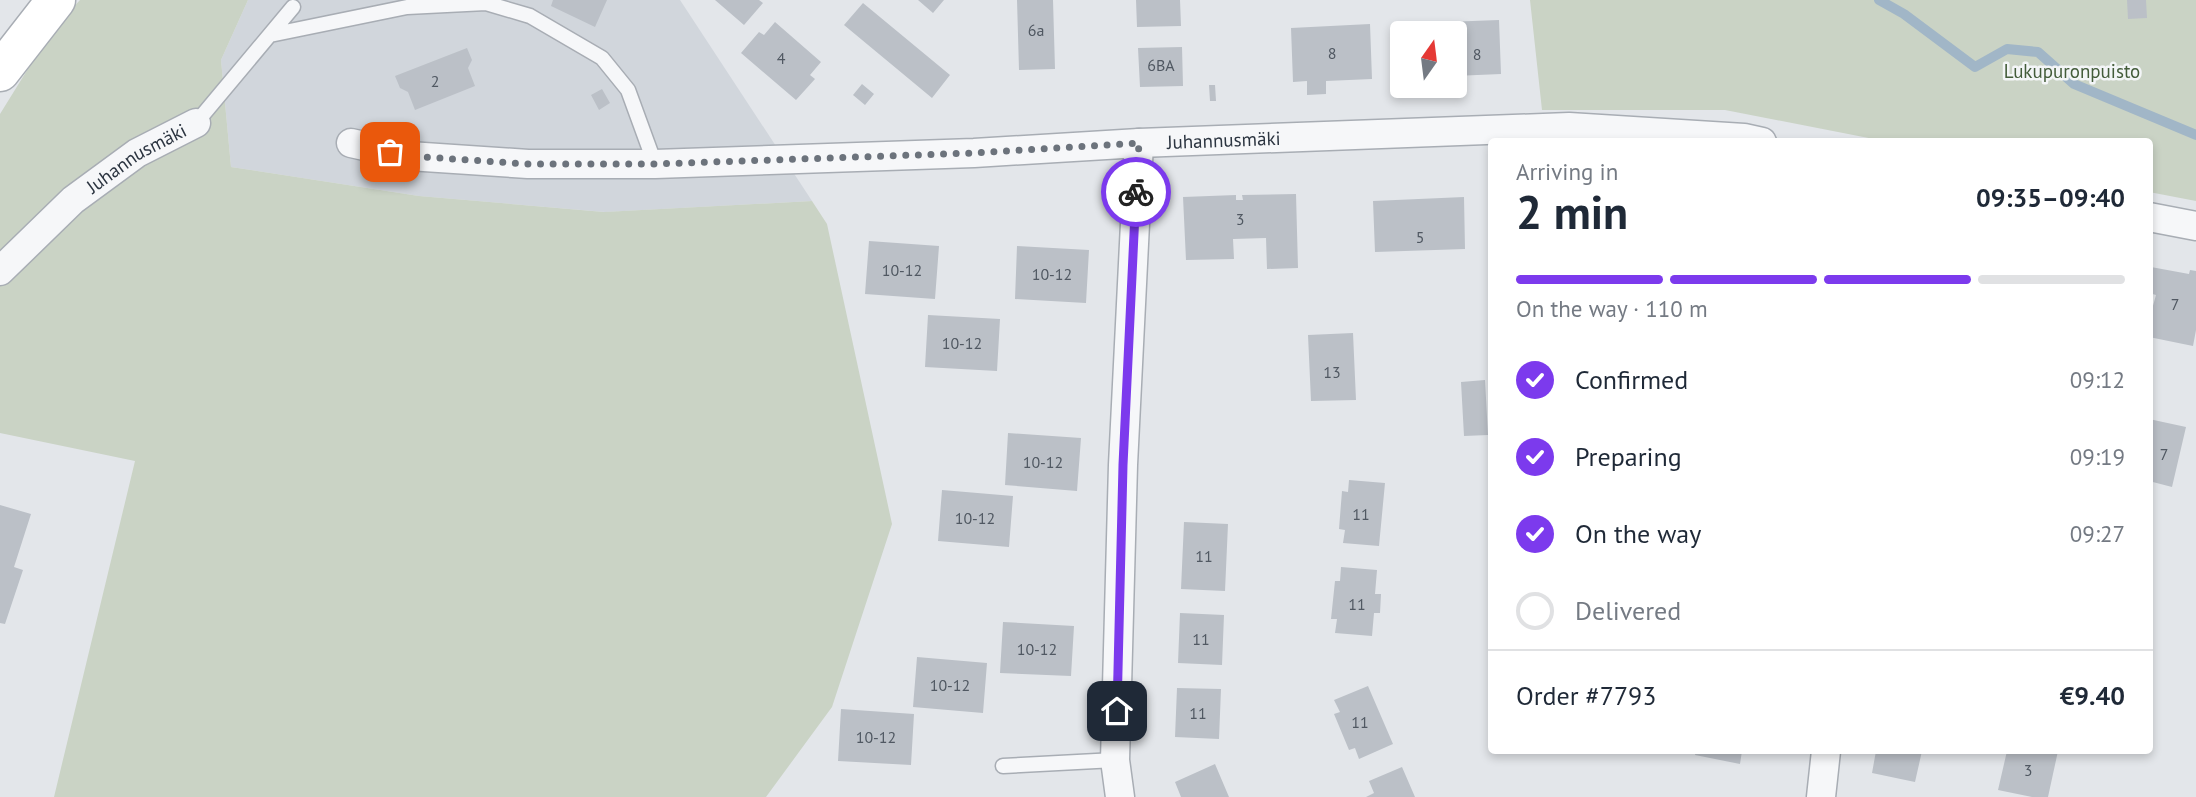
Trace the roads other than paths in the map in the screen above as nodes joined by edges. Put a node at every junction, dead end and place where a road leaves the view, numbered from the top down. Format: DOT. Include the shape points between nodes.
graph roads {
  1 [pos="56,0"];
  2 [pos="293,7"];
  3 [pos="270,35"];
  4 [pos="0,72"];
  5 [pos="196,123"];
  6 [pos="1744,138"];
  7 [pos="351,143"];
  8 [pos="1139,143"];
  9 [pos="655,164"];
  10 [pos="2153,218"];
  11 [pos="2196,226"];
  12 [pos="0,271"];
  13 [pos="1826,754"];
  14 [pos="1115,760"];
  15 [pos="1003,766"];
  16 [pos="1120,797"];
  17 [pos="1821,797"];
  1 -- 4 [label="main road"];
  2 -- 3 [label="lane, Juhannusmäki"];
  3 -- 5 [label="lane, Juhannusmäki"];
  3 -- 9 [label="lane" via="407,7 486,3 530,16 601,58 628,90"];
  5 -- 12 [label="street, Juhannusmäki" via="138,153 72,200"];
  6 -- 8 [label="street, Juhannusmäki" via="1569,127"];
  7 -- 9 [label="street, Juhannusmäki" via="409,156 528,164"];
  8 -- 9 [label="street, Juhannusmäki"];
  8 -- 14 [label="street"];
  10 -- 11 [label="street"];
  13 -- 17 [label="street"];
  14 -- 15 [label="lane"];
  14 -- 16 [label="street"];
}
